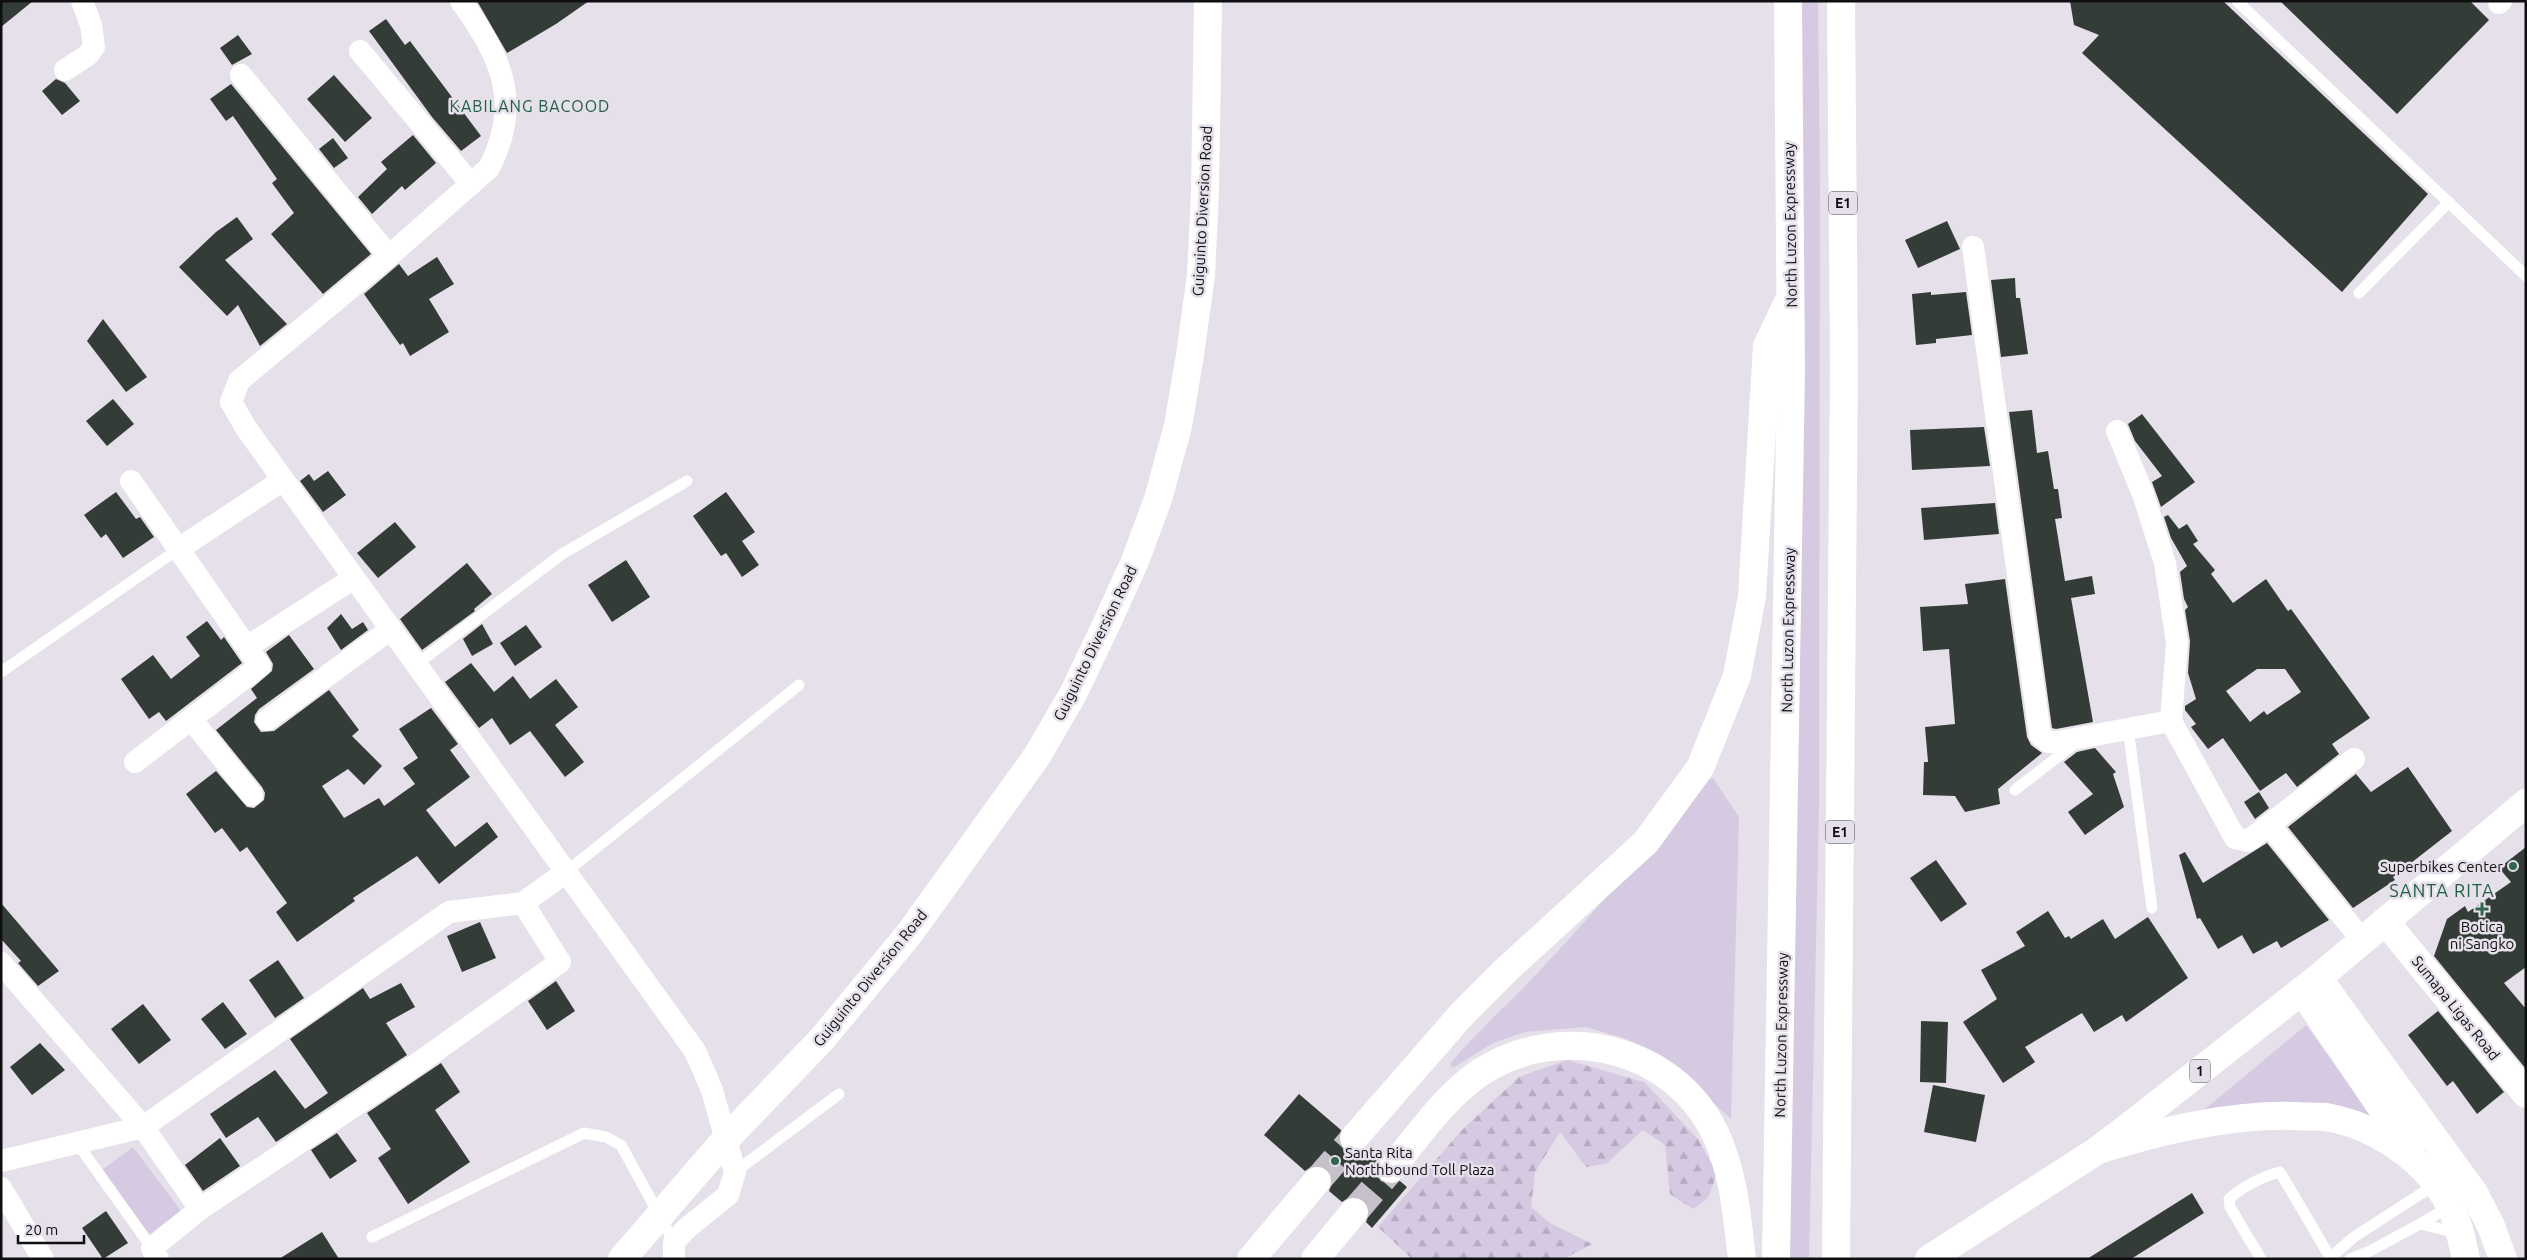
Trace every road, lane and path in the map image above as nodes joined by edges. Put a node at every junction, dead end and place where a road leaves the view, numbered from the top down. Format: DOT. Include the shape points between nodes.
graph roads {
  1 [pos="82,1"];
  2 [pos="461,1"];
  3 [pos="1208,1"];
  4 [pos="1788,1"];
  5 [pos="1841,1"];
  6 [pos="2237,1"];
  7 [pos="360,51"];
  8 [pos="65,70"];
  9 [pos="241,75"];
  10 [pos="471,184"];
  11 [pos="2448,202"];
  12 [pos="1973,247"];
  13 [pos="388,256"];
  14 [pos="2526,276"];
  15 [pos="2359,293"];
  16 [pos="1791,296"];
  17 [pos="2117,431"];
  18 [pos="283,480"];
  19 [pos="131,481"];
  20 [pos="687,481"];
  21 [pos="177,550"];
  22 [pos="354,578"];
  23 [pos="391,629"];
  24 [pos="247,647"];
  25 [pos="416,664"];
  26 [pos="1,672"];
  27 [pos="799,685"];
  28 [pos="191,719"];
  29 [pos="266,720"];
  30 [pos="2171,720"];
  31 [pos="2128,728"];
  32 [pos="2084,736"];
  33 [pos="2354,759"];
  34 [pos="135,762"];
  35 [pos="2015,790"];
  36 [pos="252,795"];
  37 [pos="2526,803"];
  38 [pos="2270,826"];
  39 [pos="566,872"];
  40 [pos="523,904"];
  41 [pos="2152,908"];
  42 [pos="2385,921"];
  43 [pos="2362,940"];
  44 [pos="1,963"];
  45 [pos="2310,984"];
  46 [pos="839,1094"];
  47 [pos="2526,1094"];
  48 [pos="144,1127"];
  49 [pos="1354,1138"];
  50 [pos="726,1139"];
  51 [pos="77,1143"];
  52 [pos="2098,1150"];
  53 [pos="1,1161"];
  54 [pos="2419,1162"];
  55 [pos="1390,1169"];
  56 [pos="735,1172"];
  57 [pos="2447,1177"];
  58 [pos="1317,1181"];
  59 [pos="1,1188"];
  60 [pos="2462,1200"];
  61 [pos="200,1209"];
  62 [pos="1354,1212"];
  63 [pos="2420,1224"];
  64 [pos="372,1237"];
  65 [pos="2463,1246"];
  66 [pos="674,1250"];
  67 [pos="155,1253"];
  68 [pos="2330,1258"];
  69 [pos="43,1259"];
  70 [pos="622,1259"];
  71 [pos="1251,1259"];
  72 [pos="1315,1259"];
  73 [pos="1742,1259"];
  74 [pos="1776,1259"];
  75 [pos="1836,1259"];
  76 [pos="1930,1259"];
  77 [pos="2261,1259"];
  78 [pos="2350,1259"];
  79 [pos="2503,1259"];
  1 -- 8 [label="street" via="94,47 88,55"];
  2 -- 10 [label="street" via="478,24 499,65 506,89 506,117 497,154 489,168"];
  3 -- 50 [label="main road, Guiguinto Diversion Road" via="1201,275 1178,426 1158,499 1135,561 1073,694 1031,764 909,934 822,1039"];
  4 -- 16 [label="main road, North Luzon Expressway"];
  5 -- 75 [label="main road, E1" via="1844,367"];
  6 -- 11 [label="lane"];
  7 -- 10 [label="street"];
  9 -- 13 [label="street"];
  10 -- 13 [label="street"];
  11 -- 14 [label="lane"];
  11 -- 15 [label="lane"];
  12 -- 32 [label="street" via="2040,736 2048,742"];
  13 -- 18 [label="street" via="239,381 231,402"];
  16 -- 49 [label="main road" via="1767,346 1752,596 1737,676 1700,768 1646,842 1505,970 1462,1014"];
  16 -- 74 [label="main road, North Luzon Expressway"];
  17 -- 30 [label="street" via="2143,494 2165,563 2177,643"];
  18 -- 21 [label="street"];
  18 -- 22 [label="street"];
  19 -- 21 [label="street"];
  20 -- 25 [label="lane" via="562,554"];
  21 -- 24 [label="street"];
  21 -- 26 [label="lane"];
  22 -- 23 [label="street"];
  22 -- 24 [label="street"];
  23 -- 25 [label="street"];
  23 -- 29 [label="street"];
  24 -- 28 [label="street" via="260,666"];
  25 -- 39 [label="street"];
  27 -- 39 [label="lane"];
  28 -- 34 [label="street"];
  28 -- 36 [label="street"];
  30 -- 31 [label="street"];
  30 -- 38 [label="street" via="2234,838 2248,841"];
  31 -- 32 [label="street"];
  31 -- 41 [label="lane"];
  32 -- 35 [label="lane"];
  33 -- 38 [label="street"];
  37 -- 42 [label="main road, 1"];
  38 -- 43 [label="street"];
  39 -- 40 [label="street"];
  39 -- 50 [label="street" via="695,1050 712,1090"];
  40 -- 48 [label="street" via="449,912"];
  40 -- 61 [label="street" via="560,962 417,1064"];
  42 -- 43 [label="main road, 1"];
  42 -- 47 [label="main road, Sumapa Ligas Road"];
  43 -- 45 [label="main road, 1"];
  44 -- 48 [label="street"];
  45 -- 52 [label="main road, 1"];
  45 -- 54 [label="main road"];
  45 -- 57 [label="main road"];
  46 -- 56 [label="lane"];
  48 -- 51 [label="street"];
  48 -- 61 [label="street"];
  50 -- 56 [label="street"];
  50 -- 70 [label="main road, Guiguinto Diversion Road"];
  51 -- 53 [label="street"];
  51 -- 67 [label="lane"];
  52 -- 54 [label="main road" via="2147,1135 2262,1115 2326,1117 2370,1130"];
  52 -- 76 [label="main road, 1"];
  54 -- 57 [label="main road"];
  55 -- 73 [label="main road" via="1449,1100 1493,1065 1523,1052 1554,1046 1571,1044 1606,1048 1642,1060 1669,1077 1706,1116 1722,1147 1733,1185"];
  56 -- 66 [label="street" via="728,1196 687,1228"];
  57 -- 60 [label="main road"];
  57 -- 68 [label="lane" via="2354,1237"];
  58 -- 71 [label="main road"];
  59 -- 69 [label="street"];
  60 -- 63 [label="lane"];
  60 -- 65 [label="main road"];
  60 -- 79 [label="main road" via="2491,1226"];
  61 -- 67 [label="street"];
  62 -- 72 [label="main road"];
  63 -- 65 [label="lane"];
  63 -- 78 [label="lane"];
  64 -- 66 [label="lane" via="584,1134 606,1137 621,1145"];
  68 -- 77 [label="lane" via="2280,1172 2230,1199 2230,1207"];
}
